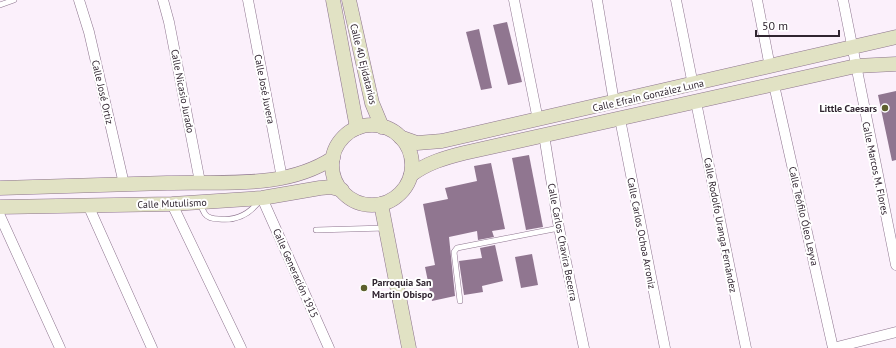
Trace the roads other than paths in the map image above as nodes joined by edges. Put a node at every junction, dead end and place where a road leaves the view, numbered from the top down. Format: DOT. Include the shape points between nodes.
graph roads {
  1 [pos="14,0"];
  2 [pos="79,0"];
  3 [pos="163,0"];
  4 [pos="248,0"];
  5 [pos="332,0"];
  6 [pos="349,0"];
  7 [pos="514,0"];
  8 [pos="597,0"];
  9 [pos="676,0"];
  10 [pos="757,0"];
  11 [pos="843,0"];
  12 [pos="0,6"];
  13 [pos="896,37"];
  14 [pos="357,38"];
  15 [pos="340,41"];
  16 [pos="852,49"];
  17 [pos="896,64"];
  18 [pos="856,66"];
  19 [pos="770,67"];
  20 [pos="774,84"];
  21 [pos="693,85"];
  22 [pos="614,102"];
  23 [pos="696,102"];
  24 [pos="620,119"];
  25 [pos="538,120"];
  26 [pos="382,127"];
  27 [pos="357,128"];
  28 [pos="544,135"];
  29 [pos="400,137"];
  30 [pos="333,158"];
  31 [pos="410,175"];
  32 [pos="282,178"];
  33 [pos="200,182"];
  34 [pos="124,184"];
  35 [pos="0,188"];
  36 [pos="342,190"];
  37 [pos="262,198"];
  38 [pos="200,202"];
  39 [pos="172,204"];
  40 [pos="381,204"];
  41 [pos="88,205"];
  42 [pos="0,207"];
  43 [pos="0,216"];
  44 [pos="386,228"];
  45 [pos="559,228"];
  46 [pos="316,230"];
  47 [pos="896,265"];
  48 [pos="460,301"];
  49 [pos="896,332"];
  50 [pos="60,348"];
  51 [pos="152,348"];
  52 [pos="241,348"];
  53 [pos="329,348"];
  54 [pos="409,348"];
  55 [pos="584,348"];
  56 [pos="665,348"];
  57 [pos="746,348"];
  58 [pos="833,348"];
  1 -- 12 [label="lane"];
  2 -- 34 [label="street, Calle José Ortiz" via="89,32"];
  3 -- 33 [label="street, Calle Nicasio Jurado" via="170,22"];
  4 -- 32 [label="street, Calle José Juvera"];
  5 -- 15 [label="street, Calle 40 Ejidatarios"];
  6 -- 14 [label="street, Calle 40 Ejidatarios"];
  7 -- 25 [label="street"];
  8 -- 22 [label="street"];
  9 -- 21 [label="street"];
  10 -- 19 [label="street"];
  11 -- 16 [label="street, Calle Marcos M. Flores"];
  13 -- 16 [label="street, Calle Efraín González Luna"];
  14 -- 15 [label="street"];
  14 -- 26 [label="street, Calle 40 Ejidatarios" via="372,103"];
  15 -- 27 [label="street, Calle 40 Ejidatarios"];
  16 -- 18 [label="street, Calle Marcos M. Flores"];
  16 -- 19 [label="street, Calle Efraín González Luna"];
  17 -- 18 [label="street, Calle Efraín González Luna"];
  18 -- 20 [label="street, Calle Efraín González Luna"];
  18 -- 47 [label="street, Calle Marcos M. Flores"];
  19 -- 21 [label="street, Calle Efraín González Luna"];
  20 -- 23 [label="street, Calle Efraín González Luna"];
  20 -- 58 [label="street, Calle Teófilo Óleo Leyva"];
  21 -- 22 [label="street, Calle Efraín González Luna"];
  22 -- 25 [label="street, Calle Efraín González Luna"];
  23 -- 24 [label="street, Calle Efraín González Luna"];
  23 -- 57 [label="street, Calle Rodolfo Uranga Fernández"];
  24 -- 28 [label="street, Calle Efraín González Luna"];
  24 -- 56 [label="street, Calle Carlos Ochoa Arroniz"];
  25 -- 29 [label="street, Calle Efraín González Luna" via="427,143 417,143"];
  26 -- 27 [label="street" via="371,124"];
  26 -- 29 [label="street"];
  27 -- 30 [label="street" via="343,137 336,147"];
  28 -- 31 [label="street, Calle Efraín González Luna" via="442,158"];
  28 -- 45 [label="street, Calle Carlos Chavira Becerra"];
  29 -- 31 [label="street" via="408,148 412,162"];
  30 -- 32 [label="street, Calle Mutulismo" via="319,167"];
  30 -- 36 [label="street" via="334,178"];
  31 -- 40 [label="street" via="400,194"];
  32 -- 33 [label="street, Calle Mutulismo" via="242,183"];
  33 -- 34 [label="street, Calle Mutulismo"];
  34 -- 35 [label="street, Calle Mutulismo"];
  36 -- 37 [label="street, Calle Mutulismo" via="320,188"];
  36 -- 40 [label="street" via="357,202"];
  37 -- 38 [label="street, Calle Mutulismo"];
  37 -- 38 [label="lane" via="253,209 230,220 212,219 205,215"];
  37 -- 53 [label="street, Calle Generación 1915"];
  38 -- 39 [label="street, Calle Mutulismo"];
  39 -- 41 [label="street, Calle Mutulismo"];
  39 -- 52 [label="street"];
  40 -- 44 [label="street"];
  41 -- 42 [label="street, Calle Mutulismo"];
  41 -- 51 [label="street"];
  43 -- 50 [label="street"];
  44 -- 46 [label="lane"];
  44 -- 54 [label="street"];
  45 -- 48 [label="lane" via="457,248 454,252"];
  45 -- 55 [label="street, Calle Carlos Chavira Becerra"];
  49 -- 58 [label="street"];
}
